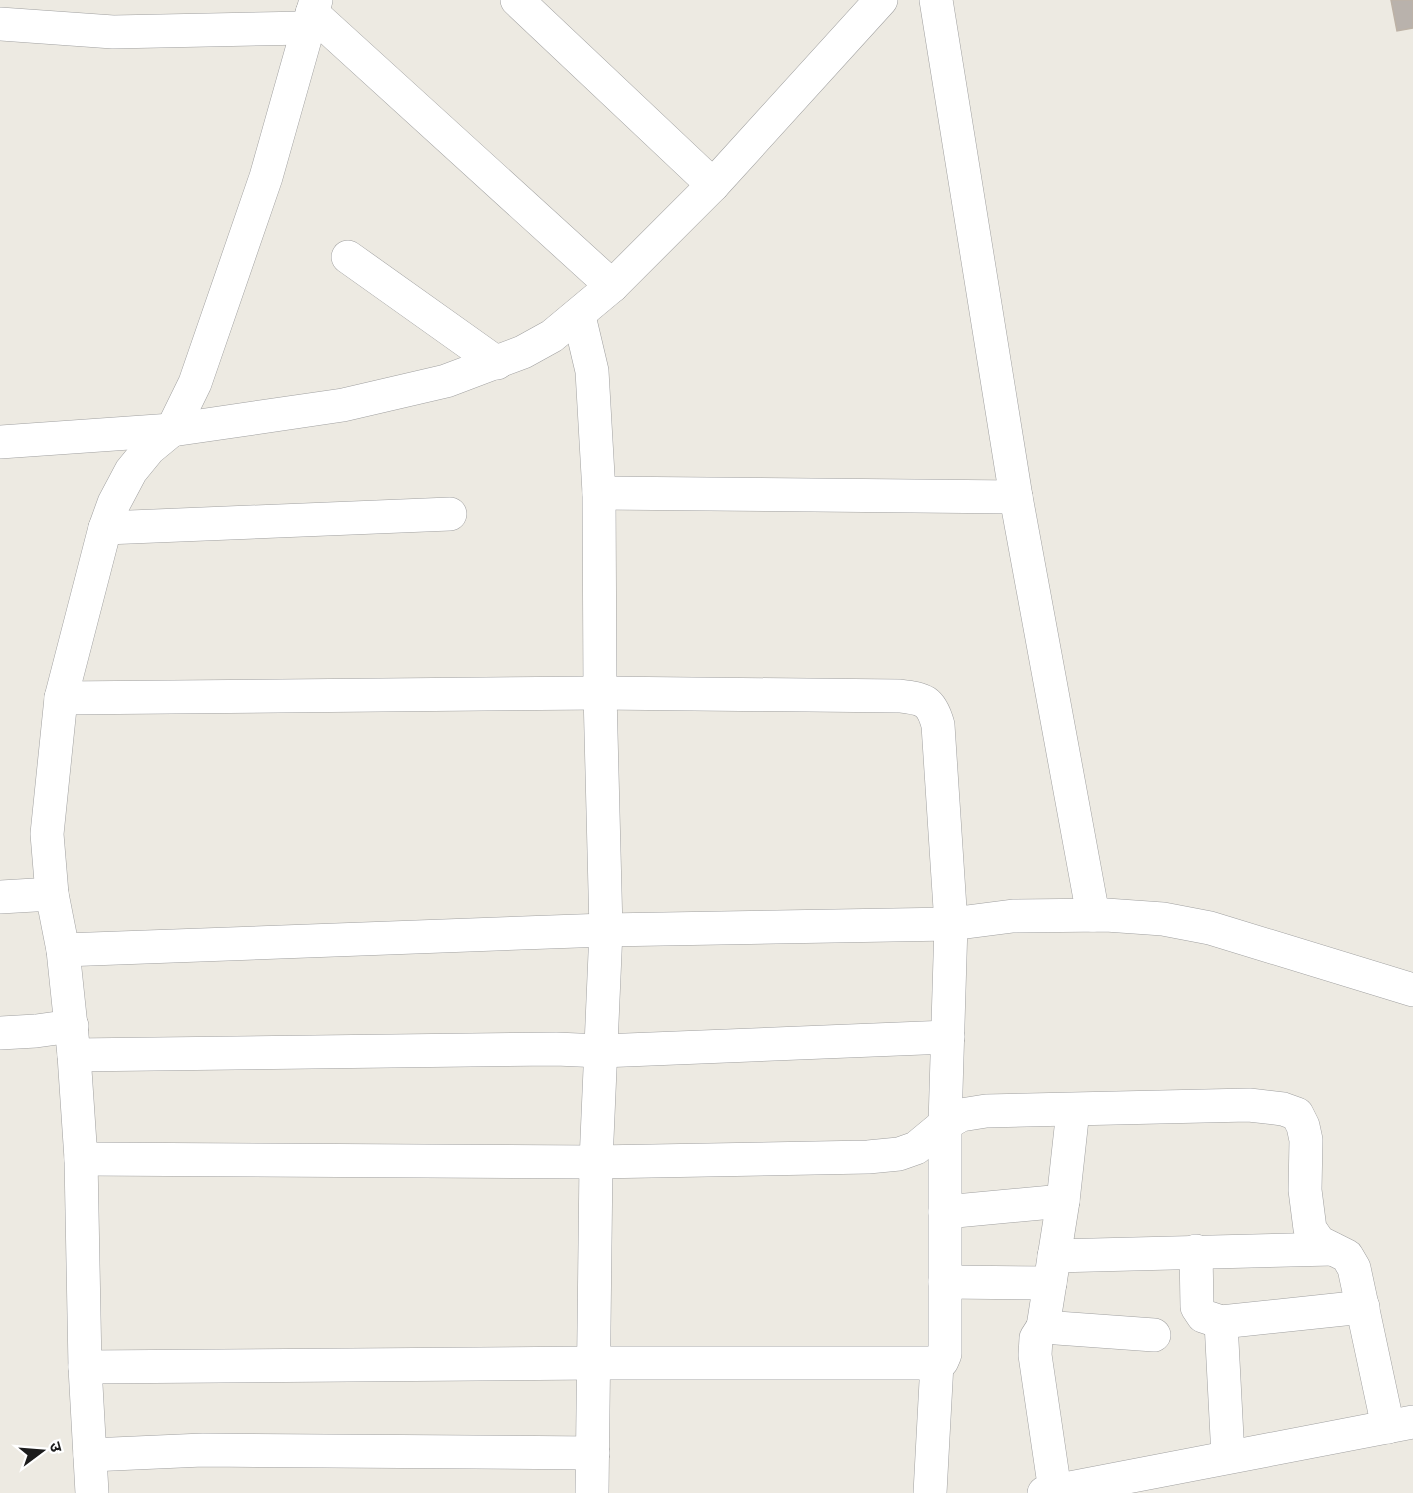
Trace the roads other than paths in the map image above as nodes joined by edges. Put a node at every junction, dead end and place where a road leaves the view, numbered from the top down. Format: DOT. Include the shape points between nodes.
graph roads {
  1 [pos="517,0"];
  2 [pos="881,0"];
  3 [pos="936,0"];
  4 [pos="312,14"];
  5 [pos="0,24"];
  6 [pos="713,185"];
  7 [pos="348,257"];
  8 [pos="612,286"];
  9 [pos="579,316"];
  10 [pos="497,363"];
  11 [pos="172,430"];
  12 [pos="0,442"];
  13 [pos="599,493"];
  14 [pos="1016,497"];
  15 [pos="450,513"];
  16 [pos="105,528"];
  17 [pos="600,693"];
  18 [pos="61,698"];
  19 [pos="52,894"];
  20 [pos="0,897"];
  21 [pos="1094,915"];
  22 [pos="951,924"];
  23 [pos="606,930"];
  24 [pos="63,950"];
  25 [pos="1413,990"];
  26 [pos="0,1033"];
  27 [pos="948,1037"];
  28 [pos="73,1041"];
  29 [pos="601,1051"];
  30 [pos="1073,1110"];
  31 [pos="945,1124"];
  32 [pos="81,1159"];
  33 [pos="596,1162"];
  34 [pos="1063,1201"];
  35 [pos="945,1212"];
  36 [pos="1332,1250"];
  37 [pos="1196,1251"];
  38 [pos="1052,1269"];
  39 [pos="945,1282"];
  40 [pos="1363,1307"];
  41 [pos="1221,1322"];
  42 [pos="1043,1327"];
  43 [pos="1154,1335"];
  44 [pos="594,1363"];
  45 [pos="937,1363"];
  46 [pos="85,1367"];
  47 [pos="1401,1424"];
  48 [pos="593,1453"];
  49 [pos="90,1455"];
  50 [pos="1228,1457"];
  51 [pos="1049,1492"];
  52 [pos="92,1493"];
  53 [pos="592,1493"];
  54 [pos="930,1493"];
  1 -- 6 [label="street"];
  2 -- 6 [label="street"];
  3 -- 14 [label="street"];
  4 -- 5 [label="street" via="113,32"];
  4 -- 8 [label="street"];
  4 -- 11 [label="street" via="263,185 195,383"];
  6 -- 8 [label="street"];
  7 -- 10 [label="street"];
  8 -- 9 [label="street"];
  9 -- 10 [label="street" via="552,336"];
  9 -- 13 [label="street" via="592,371"];
  10 -- 11 [label="street" via="446,381 354,403"];
  11 -- 12 [label="street"];
  11 -- 16 [label="street" via="149,448 131,471"];
  13 -- 14 [label="street"];
  13 -- 17 [label="street"];
  14 -- 21 [label="street"];
  15 -- 16 [label="street"];
  16 -- 18 [label="street"];
  17 -- 18 [label="street"];
  17 -- 22 [label="street" via="921,698 934,710 938,725"];
  17 -- 23 [label="street"];
  18 -- 19 [label="street" via="47,834"];
  19 -- 20 [label="street"];
  19 -- 24 [label="street"];
  21 -- 22 [label="street" via="1013,916"];
  21 -- 25 [label="street" via="1154,918 1209,928"];
  22 -- 23 [label="street"];
  22 -- 27 [label="street"];
  23 -- 24 [label="street"];
  23 -- 29 [label="street"];
  24 -- 28 [label="street"];
  26 -- 28 [label="street" via="36,1031"];
  27 -- 29 [label="street"];
  27 -- 31 [label="street"];
  28 -- 29 [label="street"];
  28 -- 32 [label="street"];
  29 -- 33 [label="street"];
  30 -- 31 [label="street" via="986,1111 961,1115"];
  30 -- 34 [label="street"];
  30 -- 36 [label="street" via="1249,1105 1297,1114 1306,1140 1305,1190 1310,1229 1319,1242"];
  31 -- 33 [label="street" via="916,1148 899,1154 834,1159"];
  31 -- 35 [label="street"];
  32 -- 33 [label="street"];
  32 -- 46 [label="street"];
  33 -- 44 [label="street"];
  34 -- 35 [label="street"];
  34 -- 38 [label="street"];
  35 -- 39 [label="street"];
  36 -- 37 [label="street"];
  36 -- 40 [label="street" via="1347,1256 1354,1268"];
  37 -- 38 [label="street"];
  37 -- 41 [label="street" via="1197,1307 1203,1316"];
  38 -- 39 [label="street"];
  38 -- 42 [label="street"];
  39 -- 45 [label="street" via="945,1354"];
  40 -- 41 [label="street"];
  40 -- 47 [label="street"];
  41 -- 50 [label="street"];
  42 -- 43 [label="street"];
  42 -- 51 [label="street" via="1036,1338 1035,1355"];
  44 -- 45 [label="street"];
  44 -- 46 [label="street"];
  44 -- 48 [label="street"];
  45 -- 54 [label="street"];
  46 -- 49 [label="street"];
  47 -- 50 [label="street"];
  48 -- 49 [label="street" via="203,1450"];
  48 -- 53 [label="street"];
  49 -- 52 [label="street"];
  50 -- 51 [label="street"];
}
